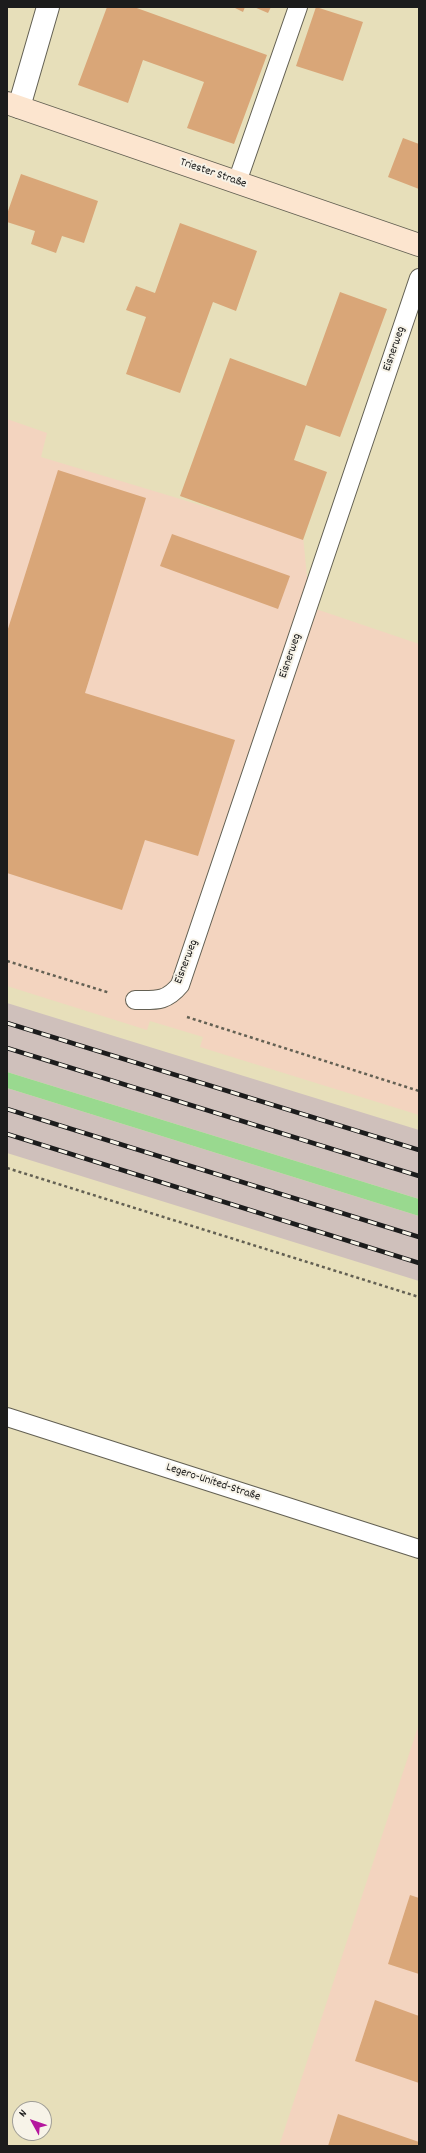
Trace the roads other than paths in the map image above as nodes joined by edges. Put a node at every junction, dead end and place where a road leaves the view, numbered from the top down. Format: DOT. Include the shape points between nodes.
graph roads {
  1 [pos="48,7"];
  2 [pos="298,7"];
  3 [pos="13,105"];
  4 [pos="237,182"];
  5 [pos="419,245"];
  6 [pos="419,278"];
  7 [pos="135,1000"];
  8 [pos="7,1417"];
  9 [pos="419,1549"];
  1 -- 3 [label="street"];
  2 -- 4 [label="lane"];
  3 -- 4 [label="main road, Triester Straße"];
  4 -- 5 [label="main road, Triester Straße"];
  6 -- 7 [label="lane, Eisnerweg" via="180,985 164,999"];
  8 -- 9 [label="lane, Legero-United-Straße"];
}
